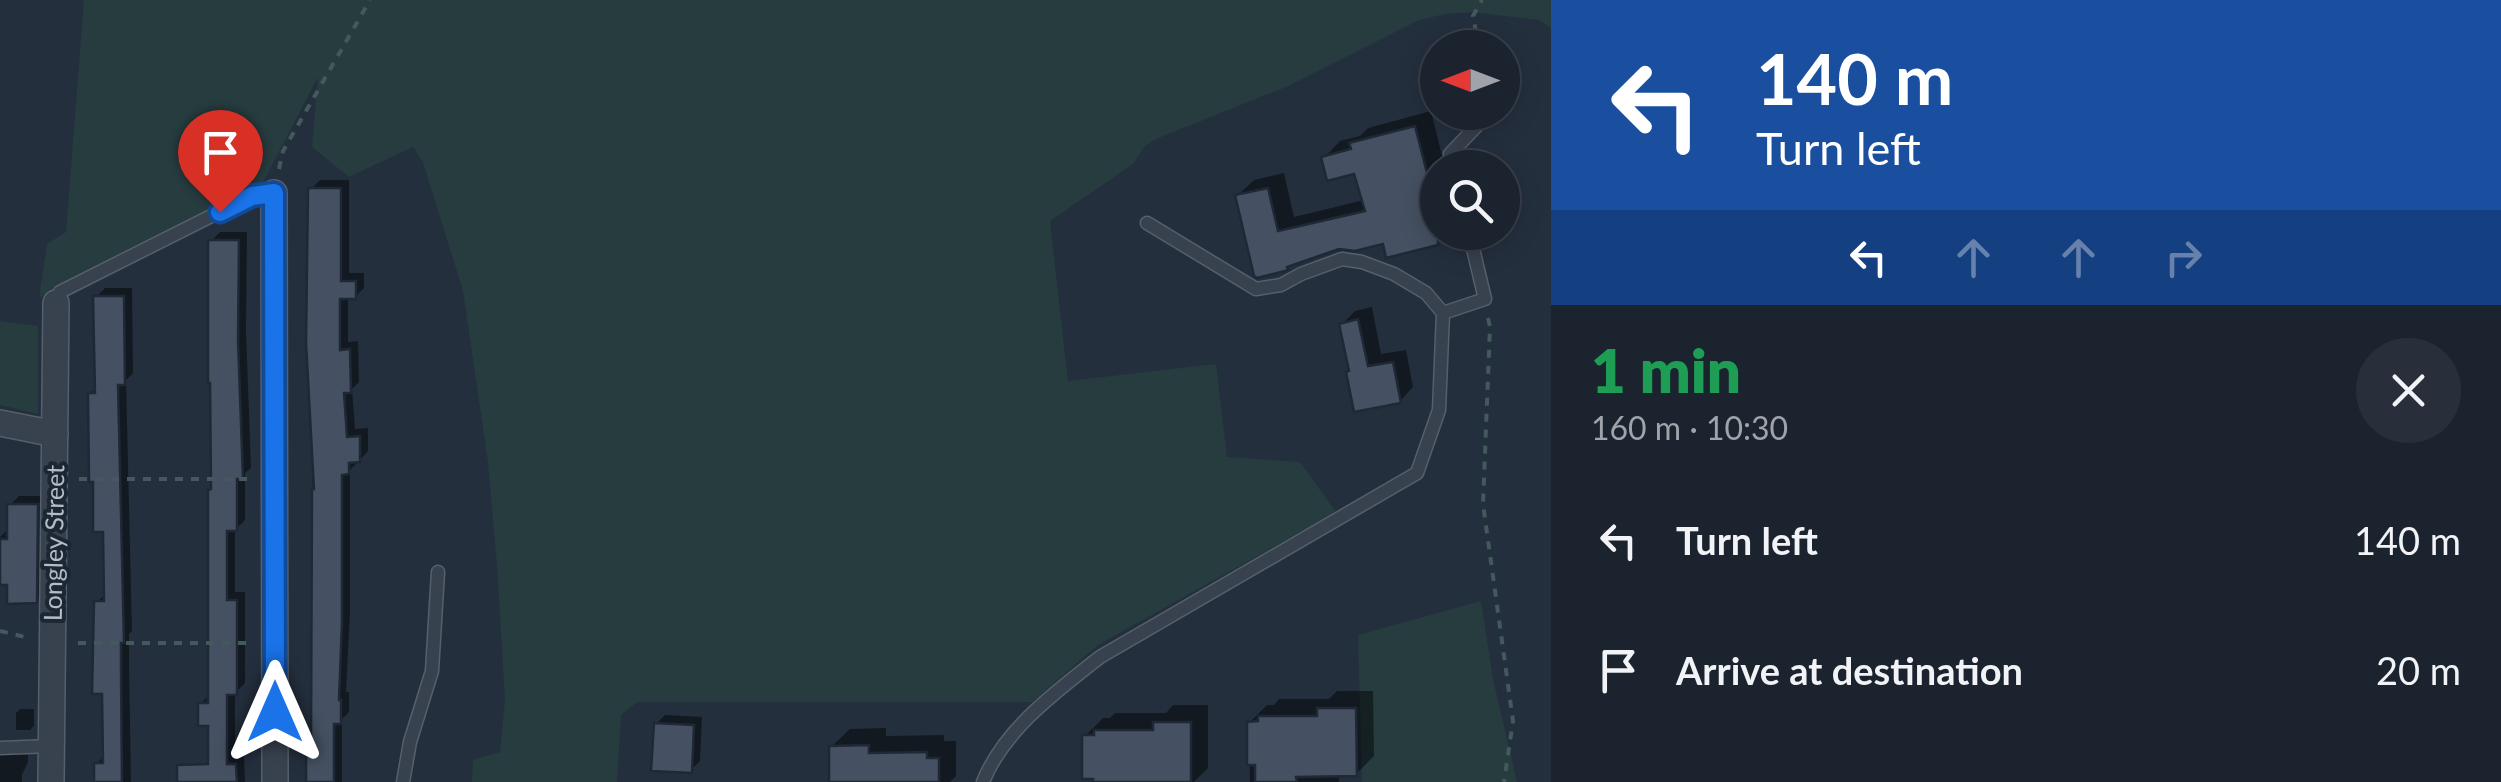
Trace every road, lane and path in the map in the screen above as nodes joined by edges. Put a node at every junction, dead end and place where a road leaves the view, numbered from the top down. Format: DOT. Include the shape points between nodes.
graph roads {
  1 [pos="370,0"];
  2 [pos="1482,0"];
  3 [pos="1476,30"];
  4 [pos="1473,130"];
  5 [pos="1454,150"];
  6 [pos="274,193"];
  7 [pos="1147,223"];
  8 [pos="1473,250"];
  9 [pos="1484,299"];
  10 [pos="56,303"];
  11 [pos="1443,313"];
  12 [pos="0,423"];
  13 [pos="55,434"];
  14 [pos="54,479"];
  15 [pos="274,480"];
  16 [pos="438,572"];
  17 [pos="275,642"];
  18 [pos="52,643"];
  19 [pos="51,746"];
  20 [pos="0,748"];
  21 [pos="51,782"];
  22 [pos="275,782"];
  23 [pos="403,782"];
  24 [pos="983,782"];
  25 [pos="1504,782"];
  1 -- 6 [label="path" via="283,150"];
  2 -- 3 [label="path" via="1472,16"];
  4 -- 5 [label="lane"];
  6 -- 10 [label="lane" via="252,196 77,283 60,292"];
  6 -- 15 [label="street"];
  7 -- 11 [label="lane" via="1256,289 1342,260 1362,262 1426,293"];
  8 -- 9 [label="lane"];
  9 -- 11 [label="lane"];
  9 -- 25 [label="path" via="1490,327 1482,504 1512,721"];
  10 -- 13 [label="street, Longley Street"];
  11 -- 24 [label="lane" via="1439,410 1417,472 1100,657 1010,738"];
  12 -- 13 [label="street"];
  13 -- 14 [label="street, Longley Street"];
  14 -- 15 [label="path"];
  14 -- 18 [label="street, Longley Street"];
  15 -- 17 [label="street"];
  16 -- 23 [label="lane" via="432,671"];
  17 -- 18 [label="path"];
  17 -- 22 [label="street"];
  18 -- 19 [label="street, Longley Street"];
  19 -- 20 [label="lane"];
  19 -- 21 [label="street, Longley Street"];
}
